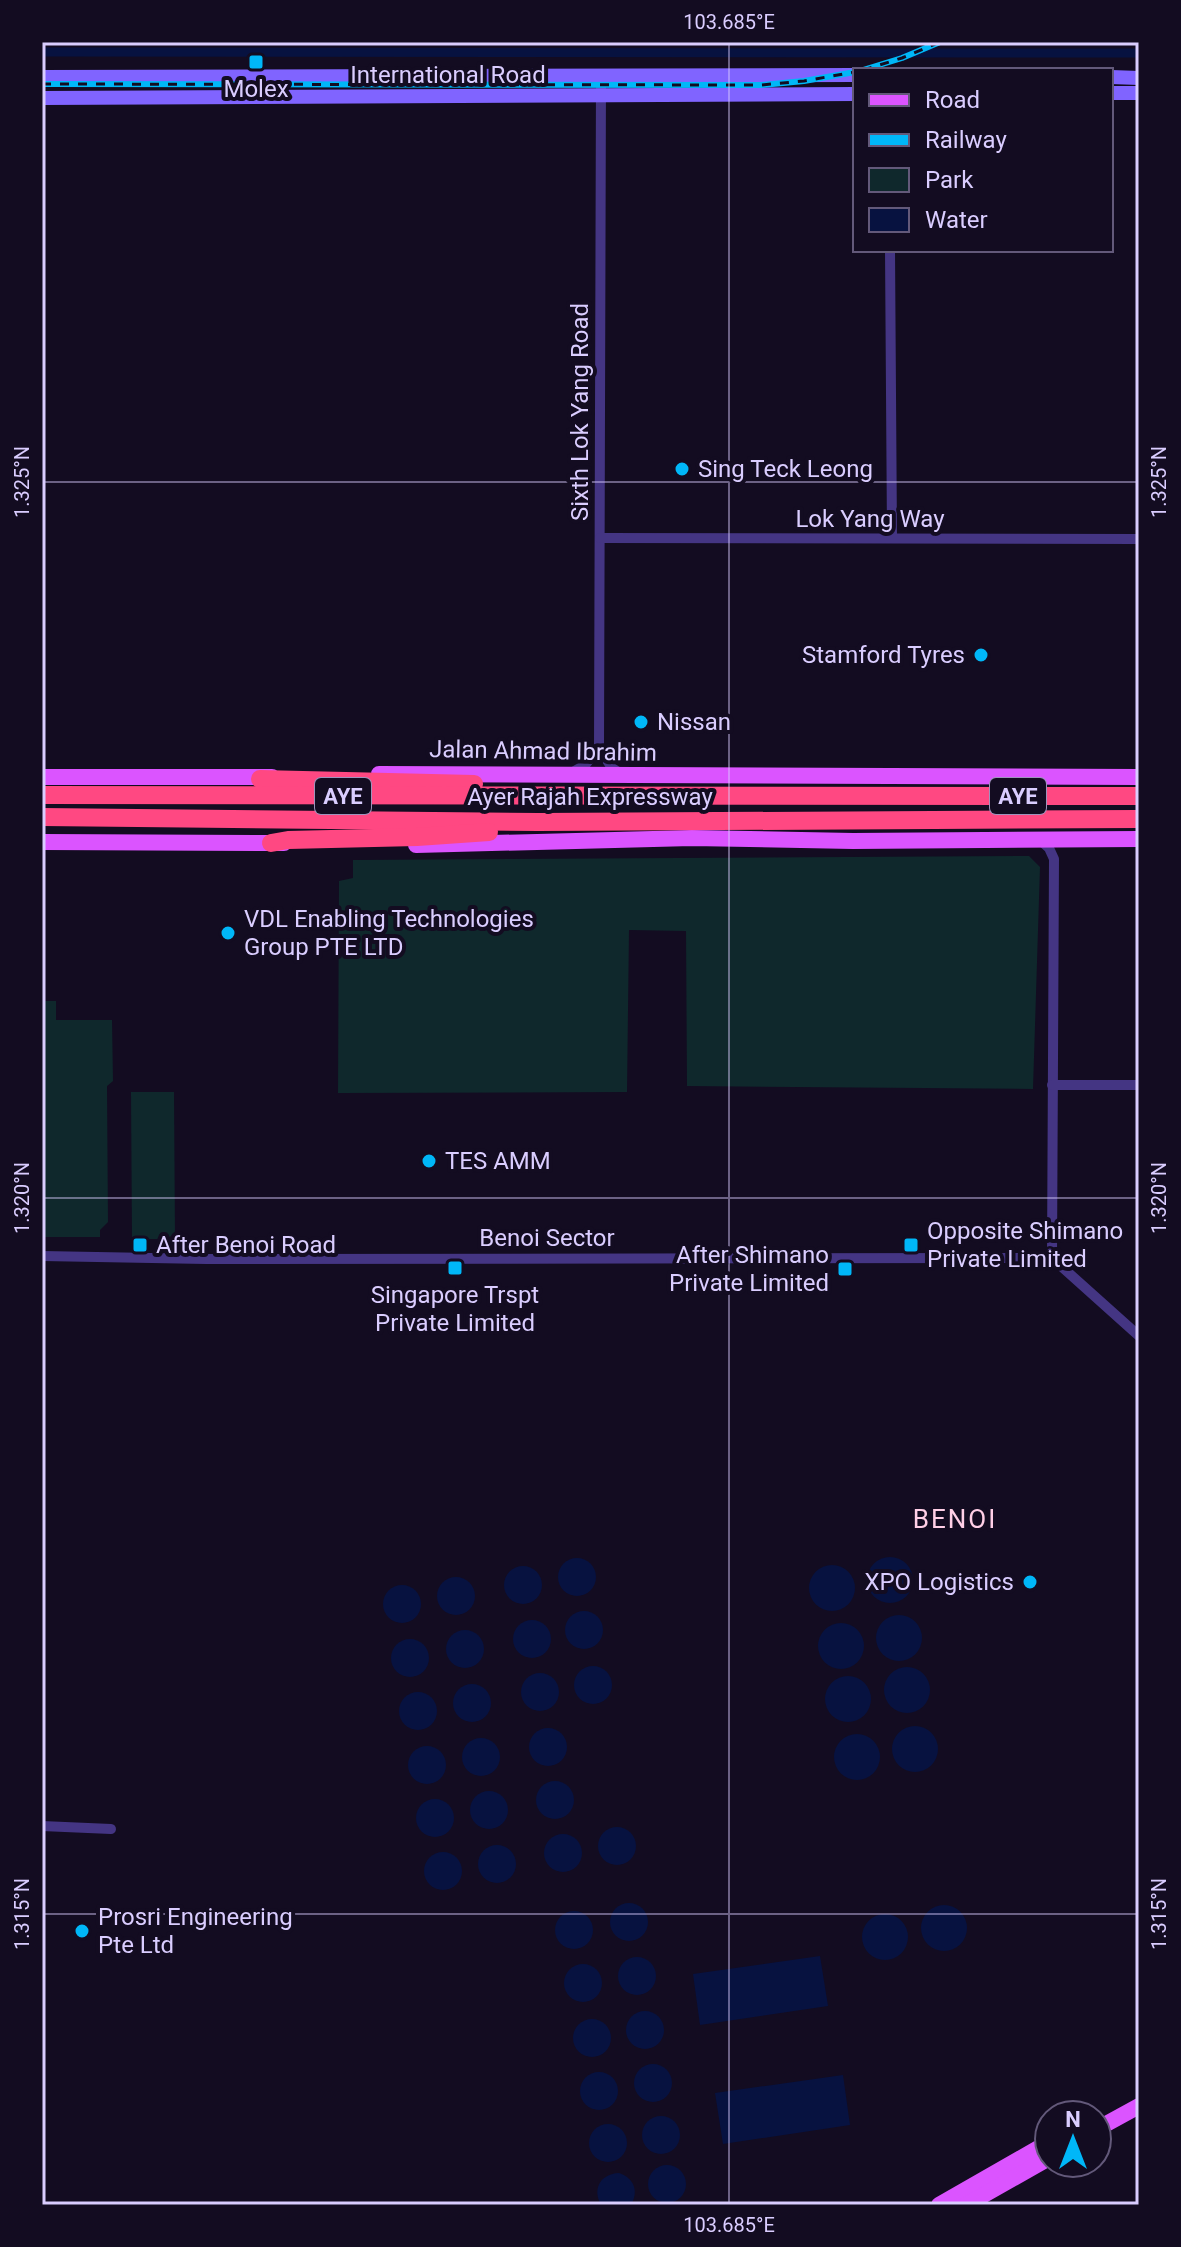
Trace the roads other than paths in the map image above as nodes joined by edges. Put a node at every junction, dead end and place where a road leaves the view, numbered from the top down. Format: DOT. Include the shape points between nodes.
graph roads {
  1 [pos="853,75"];
  2 [pos="601,76"];
  3 [pos="42,77"];
  4 [pos="1113,77"];
  5 [pos="1139,78"];
  6 [pos="1113,93"];
  7 [pos="1139,93"];
  8 [pos="853,94"];
  9 [pos="601,97"];
  10 [pos="42,98"];
  11 [pos="890,252"];
  12 [pos="892,537"];
  13 [pos="600,538"];
  14 [pos="1139,539"];
  15 [pos="599,748"];
  16 [pos="566,774"];
  17 [pos="630,776"];
  18 [pos="42,777"];
  19 [pos="1139,777"];
  20 [pos="260,779"];
  21 [pos="42,795"];
  22 [pos="645,796"];
  23 [pos="1139,796"];
  24 [pos="42,817"];
  25 [pos="1139,819"];
  26 [pos="538,822"];
  27 [pos="1039,839"];
  28 [pos="1070,839"];
  29 [pos="1139,839"];
  30 [pos="42,842"];
  31 [pos="271,843"];
  32 [pos="1054,859"];
  33 [pos="1052,1085"];
  34 [pos="1139,1085"];
  35 [pos="42,1256"];
  36 [pos="1052,1258"];
  37 [pos="1139,1336"];
  38 [pos="42,1826"];
  39 [pos="111,1829"];
  40 [pos="1139,2095"];
  41 [pos="1139,2106"];
  42 [pos="1113,2109"];
  43 [pos="1113,2120"];
  44 [pos="1033,2151"];
  45 [pos="1033,2167"];
  46 [pos="939,2205"];
  47 [pos="966,2205"];
  1 -- 2 [label="main road, International Road"];
  2 -- 3 [label="main road, International Road"];
  2 -- 9 [label="street, Sixth Lok Yang Road"];
  4 -- 5 [label="main road"];
  6 -- 7 [label="main road"];
  8 -- 9 [label="main road, International Road"];
  9 -- 10 [label="main road, International Road"];
  9 -- 13 [label="street, Sixth Lok Yang Road"];
  11 -- 12 [label="street"];
  12 -- 13 [label="street, Lok Yang Way"];
  12 -- 14 [label="street, Lok Yang Way"];
  13 -- 15 [label="street, Sixth Lok Yang Road"];
  15 -- 16 [label="street" via="585,765"];
  15 -- 17 [label="street" via="612,768"];
  16 -- 17 [label="main road, Jalan Ahmad Ibrahim"];
  16 -- 20 [label="main road, Jalan Ahmad Ibrahim" via="435,772"];
  17 -- 19 [label="main road, Jalan Ahmad Ibrahim"];
  18 -- 20 [label="main road, Jalan Ahmad Ibrahim"];
  20 -- 22 [label="highway" via="564,787"];
  21 -- 22 [label="highway, Ayer Rajah Expressway / AYE"];
  22 -- 23 [label="highway, Ayer Rajah Expressway / AYE"];
  24 -- 26 [label="highway, Ayer Rajah Expressway / AYE"];
  25 -- 26 [label="highway, Ayer Rajah Expressway / AYE"];
  26 -- 31 [label="highway" via="469,834"];
  27 -- 28 [label="main road"];
  27 -- 31 [label="main road"];
  27 -- 32 [label="street"];
  28 -- 29 [label="main road"];
  28 -- 32 [label="street"];
  30 -- 31 [label="main road"];
  32 -- 33 [label="street"];
  33 -- 34 [label="street"];
  33 -- 36 [label="street"];
  35 -- 36 [label="street, Benoi Sector"];
  36 -- 37 [label="street"];
  38 -- 39 [label="street"];
  40 -- 42 [label="main road"];
  41 -- 43 [label="main road"];
  44 -- 46 [label="main road"];
  45 -- 47 [label="main road"];
}
